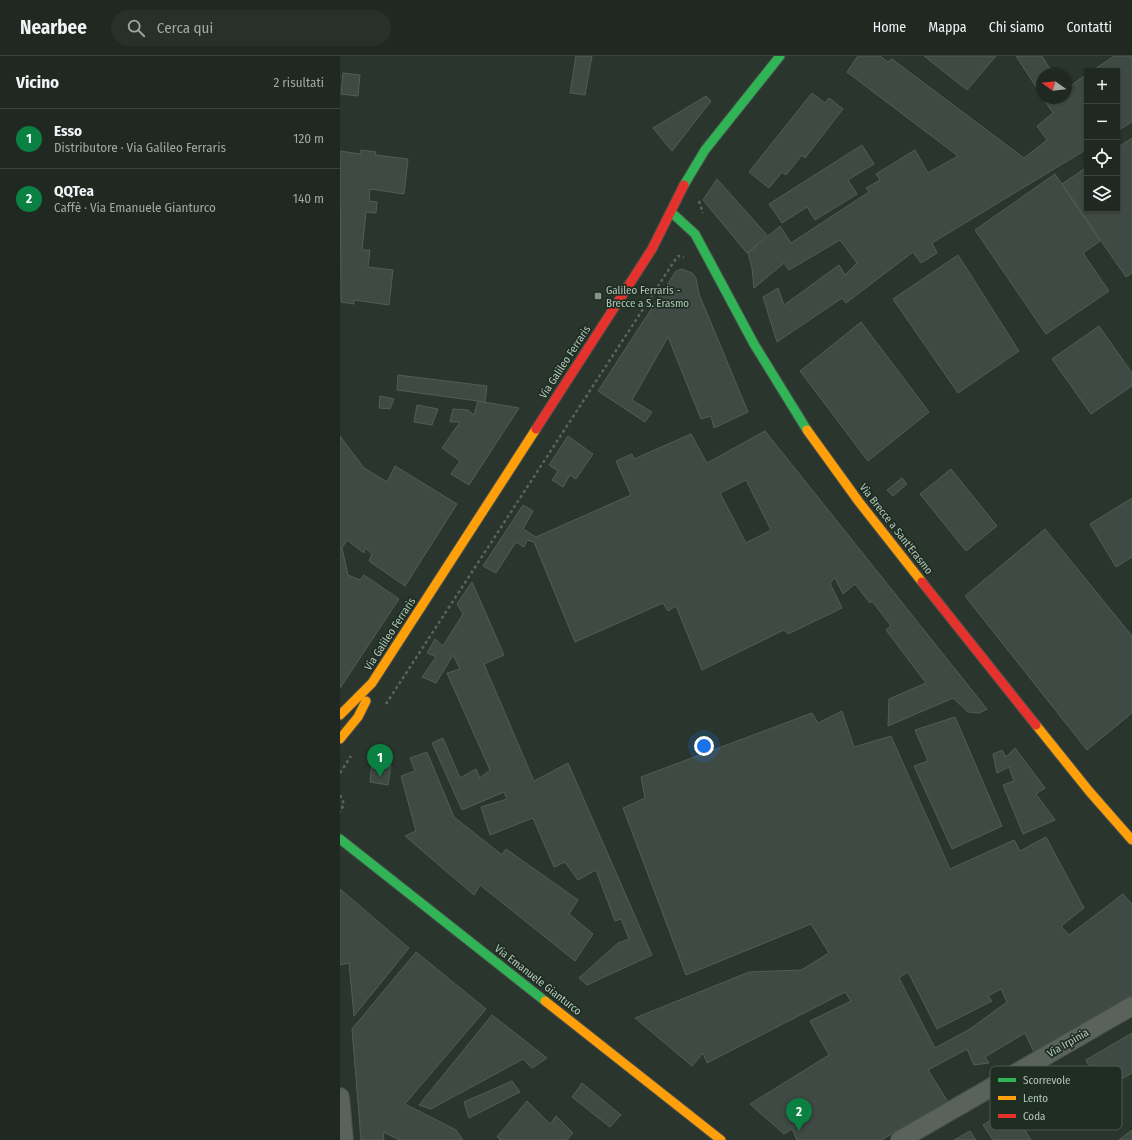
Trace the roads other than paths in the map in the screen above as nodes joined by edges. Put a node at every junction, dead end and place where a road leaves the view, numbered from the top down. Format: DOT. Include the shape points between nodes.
graph roads {
  1 [pos="780,56"];
  2 [pos="672,212"];
  3 [pos="372,683"];
  4 [pos="340,715"];
  5 [pos="340,739"];
  6 [pos="340,839"];
  7 [pos="1132,840"];
  8 [pos="1132,1006"];
  9 [pos="1028,1066"];
  10 [pos="990,1088"];
  11 [pos="340,1097"];
  12 [pos="344,1140"];
  13 [pos="721,1140"];
  14 [pos="900,1140"];
  1 -- 2 [label="main road, Via Galileo Ferraris" via="705,150 687,178"];
  2 -- 3 [label="main road, Via Galileo Ferraris" via="648,256"];
  2 -- 7 [label="main road, Via Brecce a Sant'Erasmo" via="695,234 754,344 796,414 859,502 1089,791"];
  3 -- 4 [label="main road, Via Galileo Ferraris"];
  3 -- 5 [label="main road, Via Galileo Ferraris" via="358,717"];
  6 -- 13 [label="main road, Via Emanuele Gianturco"];
  8 -- 9 [label="street, Via Irpinia"];
  10 -- 14 [label="street, Via Irpinia"];
  11 -- 12 [label="street"];
}
